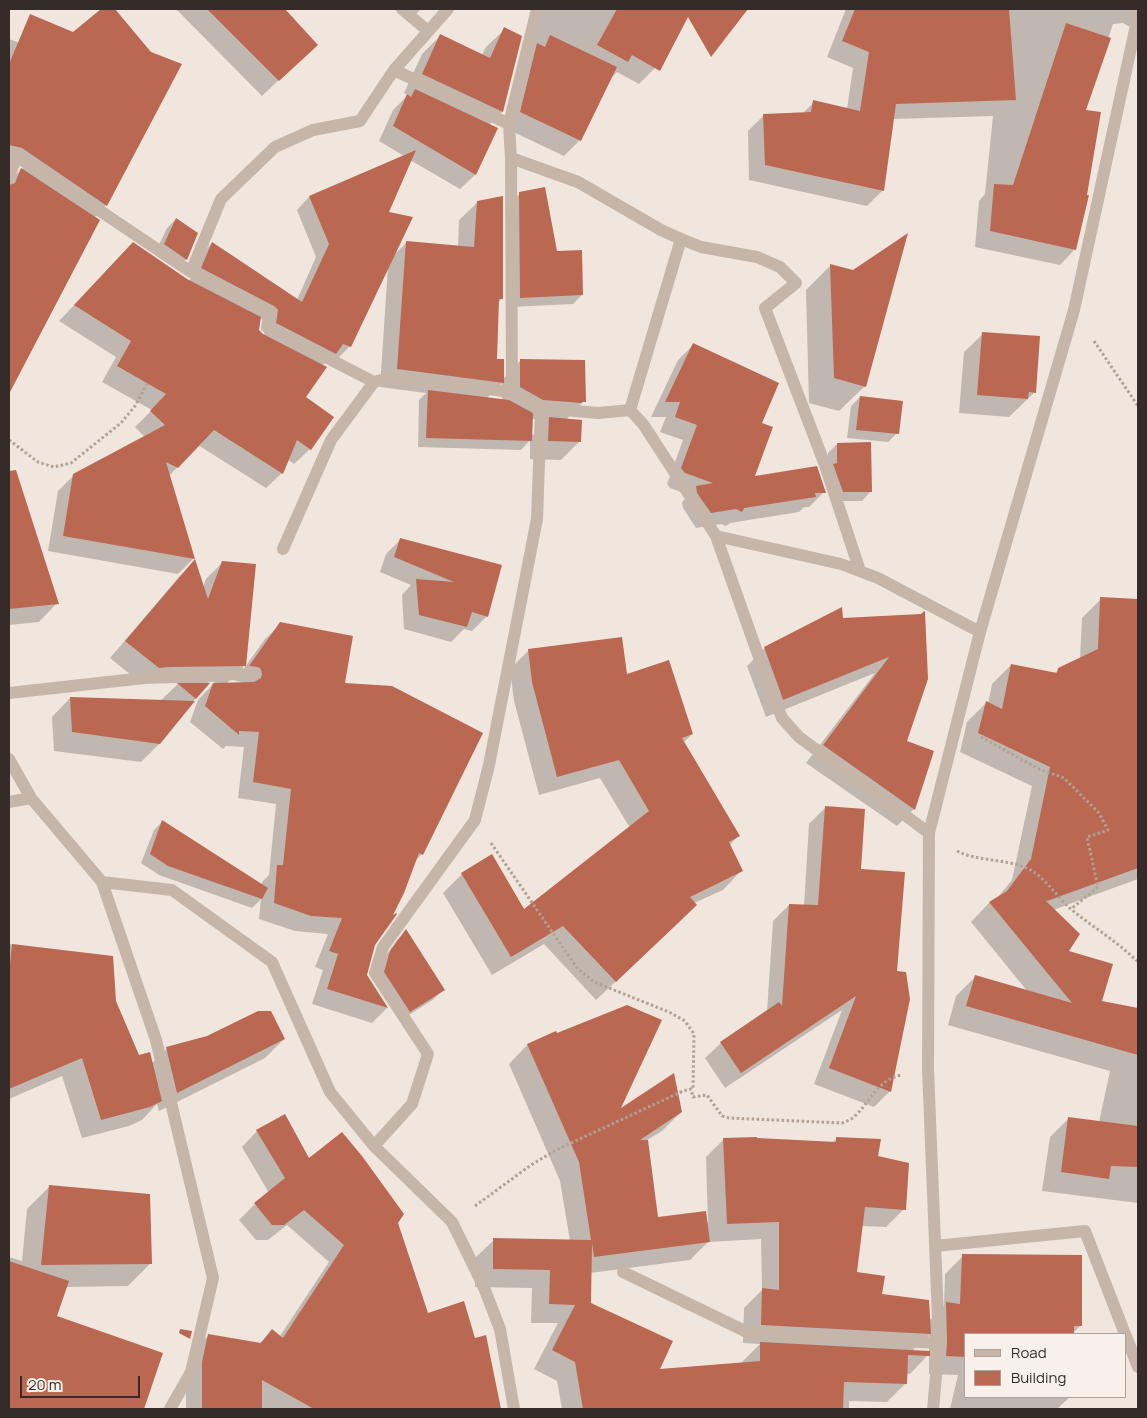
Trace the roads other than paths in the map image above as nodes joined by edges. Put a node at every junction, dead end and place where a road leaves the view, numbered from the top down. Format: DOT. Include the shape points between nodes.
graph roads {
  1 [pos="402,9"];
  2 [pos="448,9"];
  3 [pos="537,9"];
  4 [pos="1138,16"];
  5 [pos="428,31"];
  6 [pos="394,70"];
  7 [pos="509,124"];
  8 [pos="13,154"];
  9 [pos="511,158"];
  10 [pos="9,177"];
  11 [pos="681,239"];
  12 [pos="191,272"];
  13 [pos="374,382"];
  14 [pos="512,392"];
  15 [pos="541,408"];
  16 [pos="630,410"];
  17 [pos="716,536"];
  18 [pos="283,549"];
  19 [pos="860,571"];
  20 [pos="980,632"];
  21 [pos="254,674"];
  22 [pos="9,693"];
  23 [pos="9,759"];
  24 [pos="31,798"];
  25 [pos="9,802"];
  26 [pos="929,833"];
  27 [pos="102,882"];
  28 [pos="374,1146"];
  29 [pos="935,1246"];
  30 [pos="623,1272"];
  31 [pos="1124,1333"];
  32 [pos="1127,1340"];
  33 [pos="939,1343"];
  34 [pos="1138,1366"];
  35 [pos="170,1409"];
  36 [pos="514,1409"];
  37 [pos="933,1409"];
  1 -- 5 [label="street"];
  2 -- 5 [label="street"];
  3 -- 7 [label="street"];
  4 -- 20 [label="street" via="1074,310"];
  5 -- 6 [label="street"];
  6 -- 7 [label="street"];
  6 -- 12 [label="street" via="360,121 313,130 275,147 221,199"];
  7 -- 9 [label="street"];
  8 -- 10 [label="street"];
  8 -- 12 [label="street"];
  9 -- 11 [label="street" via="578,182"];
  9 -- 14 [label="street"];
  11 -- 16 [label="street"];
  11 -- 19 [label="street" via="701,247 757,257 780,267 796,284 765,308 825,465"];
  12 -- 13 [label="street" via="270,313 267,327"];
  13 -- 14 [label="street" via="392,377"];
  13 -- 18 [label="street" via="331,440"];
  14 -- 15 [label="street"];
  15 -- 16 [label="street" via="598,413"];
  15 -- 28 [label="street" via="537,519 489,765 475,820 383,947 375,973 428,1054 412,1104"];
  16 -- 17 [label="street" via="643,424"];
  17 -- 19 [label="street" via="842,564"];
  17 -- 26 [label="street" via="782,718 798,737"];
  19 -- 20 [label="street"];
  20 -- 26 [label="street"];
  21 -- 22 [label="street" via="171,675"];
  23 -- 24 [label="street"];
  24 -- 25 [label="street"];
  24 -- 27 [label="street"];
  26 -- 29 [label="street" via="928,1069"];
  27 -- 28 [label="street" via="172,890 272,962 330,1092"];
  27 -- 35 [label="street" via="156,1040 214,1278 191,1372"];
  28 -- 36 [label="street" via="452,1222 500,1329"];
  29 -- 31 [label="street" via="1085,1231"];
  29 -- 33 [label="street"];
  30 -- 33 [label="street" via="749,1333"];
  32 -- 34 [label="street"];
  33 -- 37 [label="street"];
}
